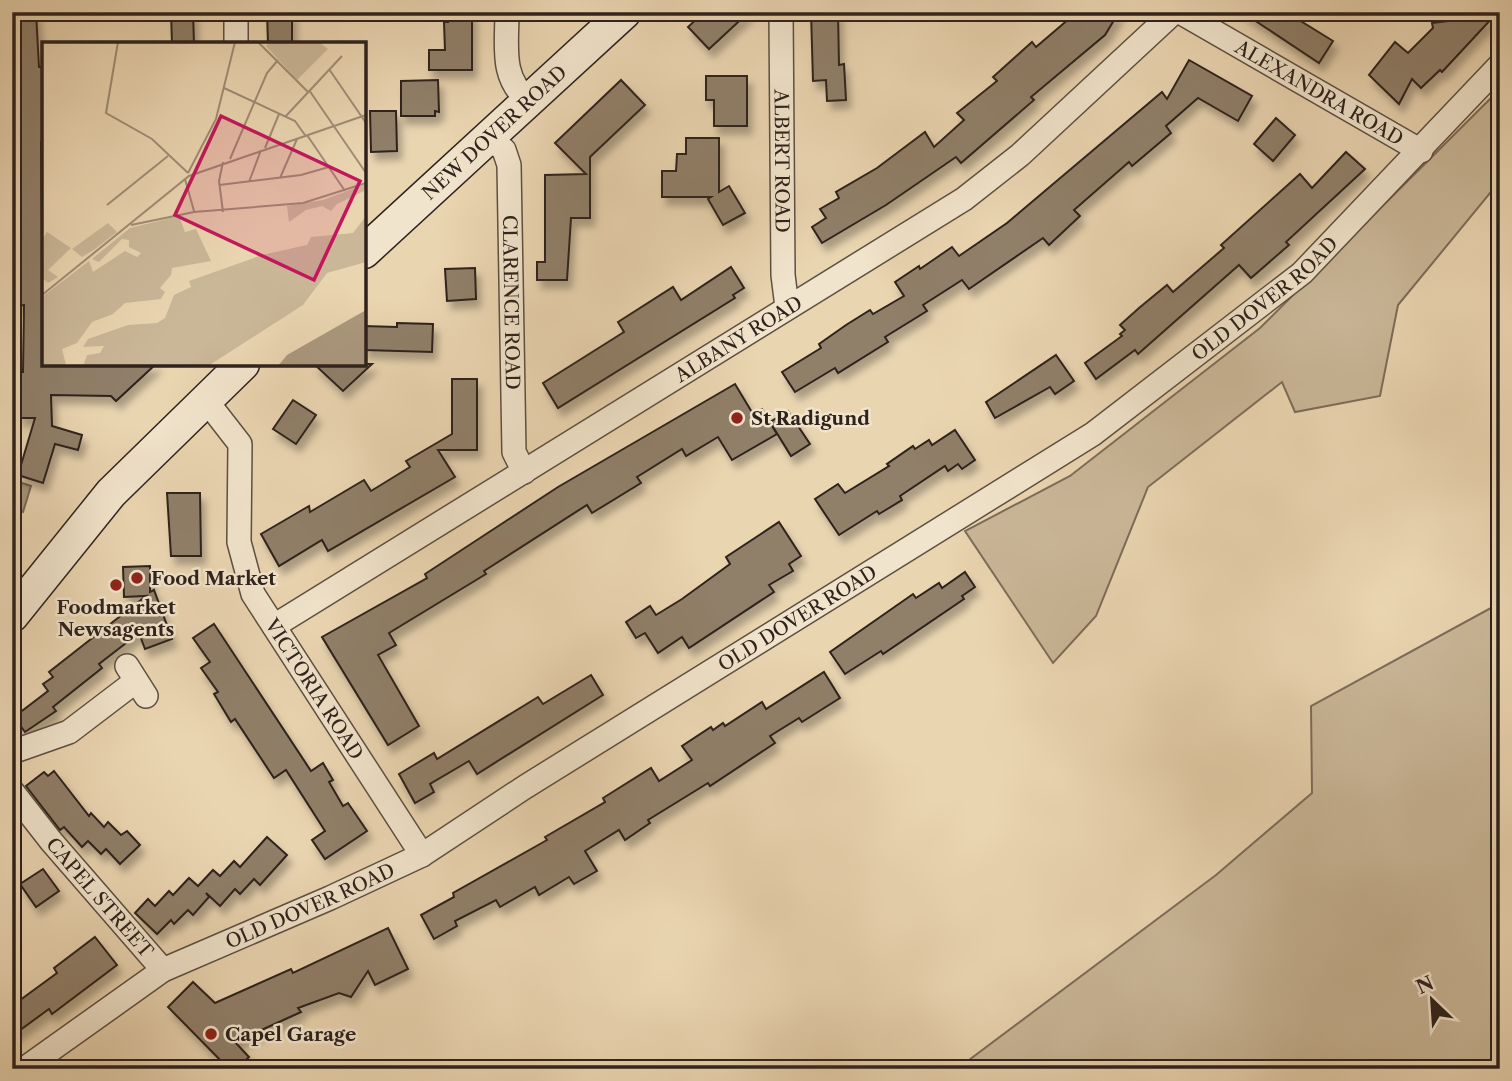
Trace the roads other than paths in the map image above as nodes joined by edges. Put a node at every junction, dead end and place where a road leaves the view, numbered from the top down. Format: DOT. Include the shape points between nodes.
graph roads {
  1 [pos="236,12"];
  2 [pos="507,12"];
  3 [pos="625,12"];
  4 [pos="782,12"];
  5 [pos="1174,12"];
  6 [pos="1180,12"];
  7 [pos="236,42"];
  8 [pos="1500,65"];
  9 [pos="529,101"];
  10 [pos="489,137"];
  11 [pos="1421,151"];
  12 [pos="366,250"];
  13 [pos="787,307"];
  14 [pos="241,366"];
  15 [pos="205,399"];
  16 [pos="524,472"];
  17 [pos="12,616"];
  18 [pos="274,626"];
  19 [pos="137,681"];
  20 [pos="12,752"];
  21 [pos="12,791"];
  22 [pos="422,855"];
  23 [pos="163,970"];
  24 [pos="24,1069"];
  1 -- 7 [label="street"];
  2 -- 9 [label="street" via="510,75 516,90"];
  3 -- 9 [label="main road, NEW DOVER ROAD"];
  4 -- 13 [label="street, ALBERT ROAD"];
  5 -- 13 [label="street, ALBANY ROAD" via="992,179"];
  6 -- 11 [label="street, ALEXANDRA ROAD"];
  8 -- 11 [label="street, OLD DOVER ROAD"];
  9 -- 10 [label="main road, NEW DOVER ROAD"];
  10 -- 12 [label="main road, NEW DOVER ROAD"];
  10 -- 16 [label="street, CLARENCE ROAD" via="504,150 509,166 514,452"];
  11 -- 22 [label="street, OLD DOVER ROAD" via="1302,273 1093,434"];
  13 -- 16 [label="street, ALBANY ROAD"];
  14 -- 15 [label="main road"];
  15 -- 17 [label="main road" via="111,494"];
  15 -- 18 [label="street, VICTORIA ROAD" via="240,444 241,555 253,594"];
  16 -- 18 [label="street, ALBANY ROAD"];
  18 -- 22 [label="street, VICTORIA ROAD"];
  19 -- 20 [label="street" via="69,732"];
  21 -- 23 [label="street, CAPEL STREET"];
  22 -- 23 [label="street, OLD DOVER ROAD"];
  23 -- 24 [label="street, OLD DOVER ROAD"];
}
